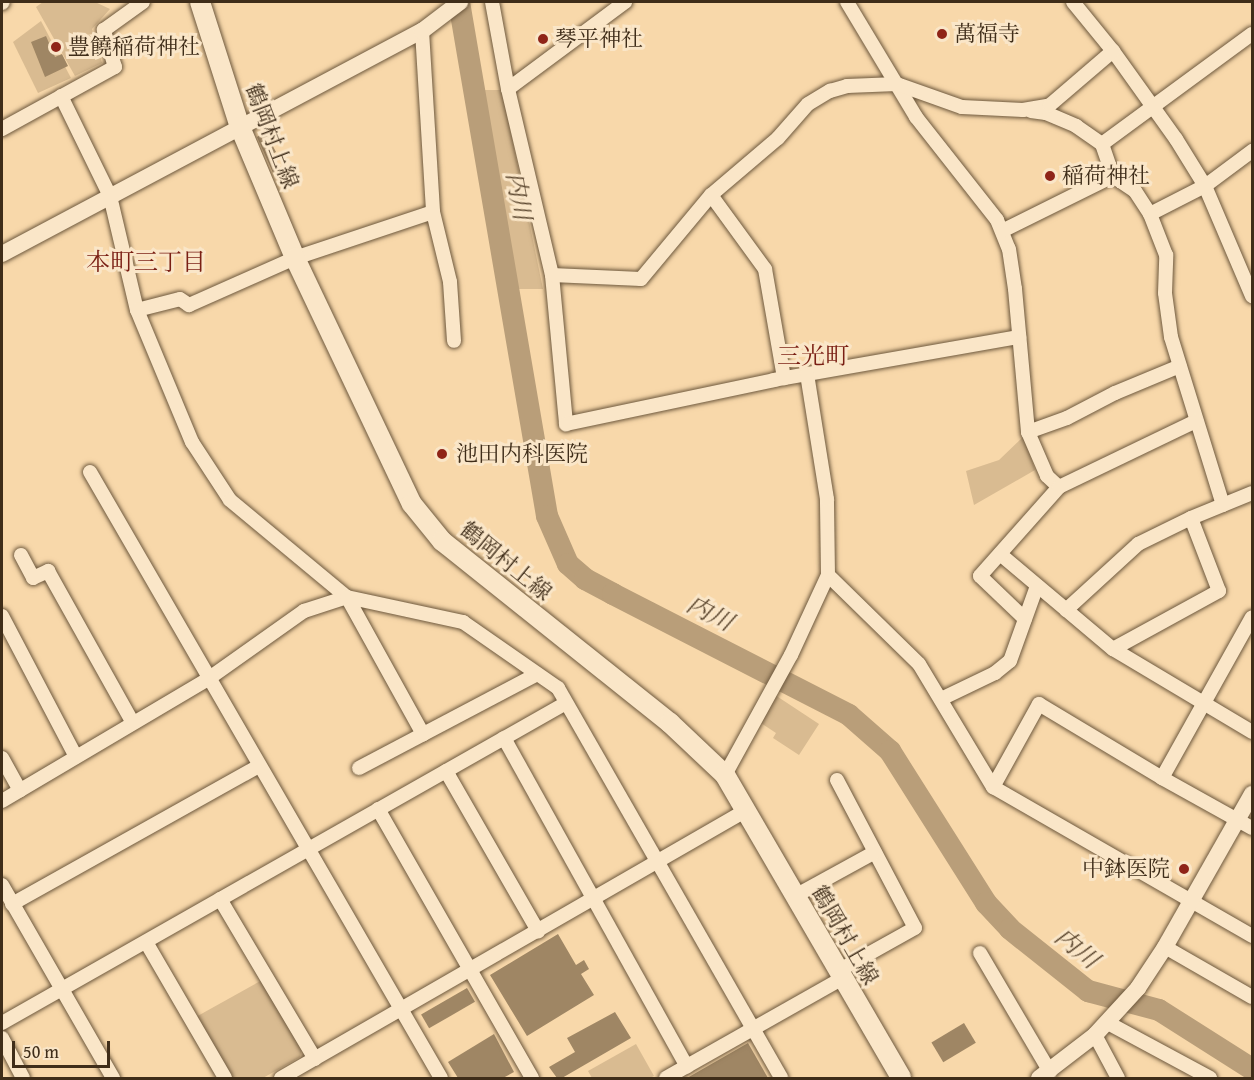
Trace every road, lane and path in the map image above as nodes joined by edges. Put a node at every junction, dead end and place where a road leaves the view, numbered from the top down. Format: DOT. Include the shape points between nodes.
graph roads {
  1 [pos="143,2"];
  2 [pos="200,2"];
  3 [pos="460,2"];
  4 [pos="492,2"];
  5 [pos="625,2"];
  6 [pos="847,2"];
  7 [pos="1072,2"];
  8 [pos="422,32"];
  9 [pos="1252,34"];
  10 [pos="1113,51"];
  11 [pos="897,84"];
  12 [pos="508,89"];
  13 [pos="61,96"];
  14 [pos="1153,106"];
  15 [pos="1023,110"];
  16 [pos="240,127"];
  17 [pos="2,129"];
  18 [pos="1102,144"];
  19 [pos="1252,151"];
  20 [pos="1113,176"];
  21 [pos="1205,186"];
  22 [pos="711,195"];
  23 [pos="110,196"];
  24 [pos="433,212"];
  25 [pos="1150,214"];
  26 [pos="1002,231"];
  27 [pos="2,254"];
  28 [pos="295,258"];
  29 [pos="552,275"];
  30 [pos="1252,296"];
  31 [pos="137,310"];
  32 [pos="1019,338"];
  33 [pos="454,341"];
  34 [pos="1180,366"];
  35 [pos="807,374"];
  36 [pos="784,378"];
  37 [pos="1196,421"];
  38 [pos="1028,432"];
  39 [pos="90,472"];
  40 [pos="1059,487"];
  41 [pos="1252,493"];
  42 [pos="1223,505"];
  43 [pos="1191,518"];
  44 [pos="1000,554"];
  45 [pos="21,555"];
  46 [pos="828,575"];
  47 [pos="1037,586"];
  48 [pos="347,597"];
  49 [pos="1066,610"];
  50 [pos="2,616"];
  51 [pos="1252,617"];
  52 [pos="1025,619"];
  53 [pos="1113,650"];
  54 [pos="537,674"];
  55 [pos="208,679"];
  56 [pos="940,699"];
  57 [pos="566,703"];
  58 [pos="1204,704"];
  59 [pos="133,723"];
  60 [pos="1252,732"];
  61 [pos="423,734"];
  62 [pos="504,738"];
  63 [pos="76,757"];
  64 [pos="2,758"];
  65 [pos="259,766"];
  66 [pos="359,768"];
  67 [pos="446,771"];
  68 [pos="724,775"];
  69 [pos="1162,778"];
  70 [pos="837,780"];
  71 [pos="993,787"];
  72 [pos="20,790"];
  73 [pos="1252,794"];
  74 [pos="2,801"];
  75 [pos="378,809"];
  76 [pos="745,811"];
  77 [pos="1245,824"];
  78 [pos="308,850"];
  79 [pos="875,852"];
  80 [pos="656,861"];
  81 [pos="2,885"];
  82 [pos="795,896"];
  83 [pos="594,898"];
  84 [pos="220,899"];
  85 [pos="1192,901"];
  86 [pos="12,904"];
  87 [pos="538,931"];
  88 [pos="1252,936"];
  89 [pos="146,942"];
  90 [pos="1165,947"];
  91 [pos="980,952"];
  92 [pos="470,970"];
  93 [pos="840,975"];
  94 [pos="62,990"];
  95 [pos="1252,997"];
  96 [pos="402,1010"];
  97 [pos="1109,1022"];
  98 [pos="2,1023"];
  99 [pos="753,1028"];
  100 [pos="1095,1035"];
  101 [pos="2,1038"];
  102 [pos="315,1059"];
  103 [pos="687,1067"];
  104 [pos="1044,1075"];
  105 [pos="23,1078"];
  106 [pos="113,1078"];
  107 [pos="225,1078"];
  108 [pos="280,1078"];
  109 [pos="441,1078"];
  110 [pos="532,1078"];
  111 [pos="666,1078"];
  112 [pos="781,1078"];
  113 [pos="901,1078"];
  114 [pos="1118,1078"];
  115 [pos="1210,1078"];
  1 -- 13 [label="street" via="104,30 115,68"];
  2 -- 16 [label="main road, 鶴岡村上線"];
  3 -- 8 [label="street"];
  4 -- 12 [label="street"];
  5 -- 12 [label="street"];
  6 -- 11 [label="street"];
  7 -- 10 [label="street"];
  8 -- 16 [label="street"];
  8 -- 24 [label="street"];
  9 -- 14 [label="street"];
  10 -- 14 [label="street"];
  10 -- 15 [label="street" via="1050,105"];
  11 -- 15 [label="street" via="962,107"];
  11 -- 22 [label="street" via="847,87 830,91 808,104 778,138"];
  11 -- 26 [label="street" via="916,117"];
  12 -- 29 [label="street"];
  13 -- 17 [label="street"];
  13 -- 23 [label="street"];
  14 -- 18 [label="street"];
  14 -- 21 [label="street"];
  15 -- 18 [label="street" via="1046,113 1076,126"];
  16 -- 23 [label="street"];
  16 -- 28 [label="main road, 鶴岡村上線"];
  18 -- 20 [label="street"];
  19 -- 21 [label="street"];
  20 -- 25 [label="street" via="1135,192"];
  20 -- 26 [label="street"];
  21 -- 25 [label="street"];
  21 -- 30 [label="street"];
  22 -- 29 [label="street" via="641,279"];
  22 -- 36 [label="street" via="765,269"];
  23 -- 27 [label="street"];
  23 -- 31 [label="street"];
  24 -- 28 [label="street"];
  24 -- 33 [label="street" via="450,282"];
  25 -- 34 [label="street" via="1166,255 1165,293"];
  26 -- 32 [label="street" via="1009,249"];
  28 -- 31 [label="street" via="189,305 180,299"];
  28 -- 68 [label="main road, 鶴岡村上線" via="411,504 430,527 442,541 670,723"];
  29 -- 36 [label="street" via="566,424"];
  31 -- 48 [label="street" via="192,442 230,500"];
  32 -- 35 [label="street"];
  32 -- 38 [label="street"];
  34 -- 37 [label="street"];
  34 -- 38 [label="street"];
  35 -- 36 [label="street"];
  35 -- 46 [label="street" via="827,498"];
  37 -- 40 [label="street"];
  37 -- 42 [label="street"];
  38 -- 40 [label="street" via="1047,476"];
  39 -- 55 [label="street"];
  40 -- 44 [label="street"];
  41 -- 42 [label="street"];
  42 -- 43 [label="street"];
  43 -- 49 [label="street" via="1138,544"];
  43 -- 53 [label="street" via="1219,591"];
  44 -- 47 [label="street"];
  44 -- 52 [label="street" via="980,576"];
  45 -- 59 [label="street" via="33,578 48,571"];
  46 -- 56 [label="street" via="919,664"];
  46 -- 68 [label="street" via="791,655"];
  47 -- 49 [label="street"];
  47 -- 52 [label="street"];
  48 -- 54 [label="street" via="463,622"];
  48 -- 55 [label="street" via="304,611"];
  48 -- 61 [label="street"];
  49 -- 53 [label="street"];
  50 -- 63 [label="street"];
  51 -- 58 [label="street"];
  52 -- 56 [label="street" via="1010,661"];
  53 -- 58 [label="street"];
  54 -- 57 [label="street" via="558,688"];
  54 -- 61 [label="street"];
  55 -- 59 [label="street"];
  55 -- 65 [label="street"];
  56 -- 71 [label="street"];
  57 -- 62 [label="street"];
  57 -- 80 [label="street"];
  58 -- 60 [label="street"];
  58 -- 69 [label="street"];
  59 -- 63 [label="street"];
  61 -- 66 [label="street"];
  62 -- 67 [label="street"];
  62 -- 83 [label="street"];
  63 -- 72 [label="street"];
  64 -- 72 [label="street"];
  65 -- 78 [label="street"];
  65 -- 86 [label="street"];
  67 -- 75 [label="street"];
  67 -- 87 [label="street"];
  68 -- 76 [label="main road, 鶴岡村上線"];
  69 -- 71 [label="street" via="1039,704"];
  69 -- 77 [label="street"];
  70 -- 79 [label="street"];
  71 -- 85 [label="street"];
  72 -- 74 [label="street"];
  73 -- 77 [label="street"];
  75 -- 78 [label="street"];
  75 -- 92 [label="street"];
  76 -- 80 [label="street"];
  76 -- 82 [label="main road, 鶴岡村上線"];
  77 -- 85 [label="street"];
  78 -- 84 [label="street"];
  78 -- 96 [label="street"];
  79 -- 82 [label="street"];
  79 -- 93 [label="street" via="915,928"];
  80 -- 83 [label="street"];
  80 -- 99 [label="street"];
  81 -- 86 [label="street"];
  82 -- 93 [label="main road, 鶴岡村上線"];
  83 -- 87 [label="street"];
  83 -- 103 [label="street"];
  84 -- 89 [label="street"];
  84 -- 102 [label="street"];
  85 -- 88 [label="street"];
  85 -- 90 [label="street"];
  86 -- 94 [label="street"];
  87 -- 92 [label="street"];
  89 -- 94 [label="street"];
  89 -- 107 [label="street"];
  90 -- 95 [label="street"];
  90 -- 97 [label="street"];
  91 -- 104 [label="street"];
  92 -- 96 [label="street"];
  92 -- 110 [label="street"];
  93 -- 99 [label="street"];
  93 -- 113 [label="main road, 鶴岡村上線"];
  94 -- 98 [label="street"];
  94 -- 106 [label="street"];
  96 -- 102 [label="street"];
  96 -- 109 [label="street"];
  97 -- 100 [label="street"];
  97 -- 115 [label="street"];
  99 -- 103 [label="street"];
  99 -- 112 [label="street"];
  100 -- 104 [label="street"];
  100 -- 114 [label="street"];
  101 -- 105 [label="street"];
  102 -- 108 [label="street"];
  103 -- 111 [label="street"];
}
